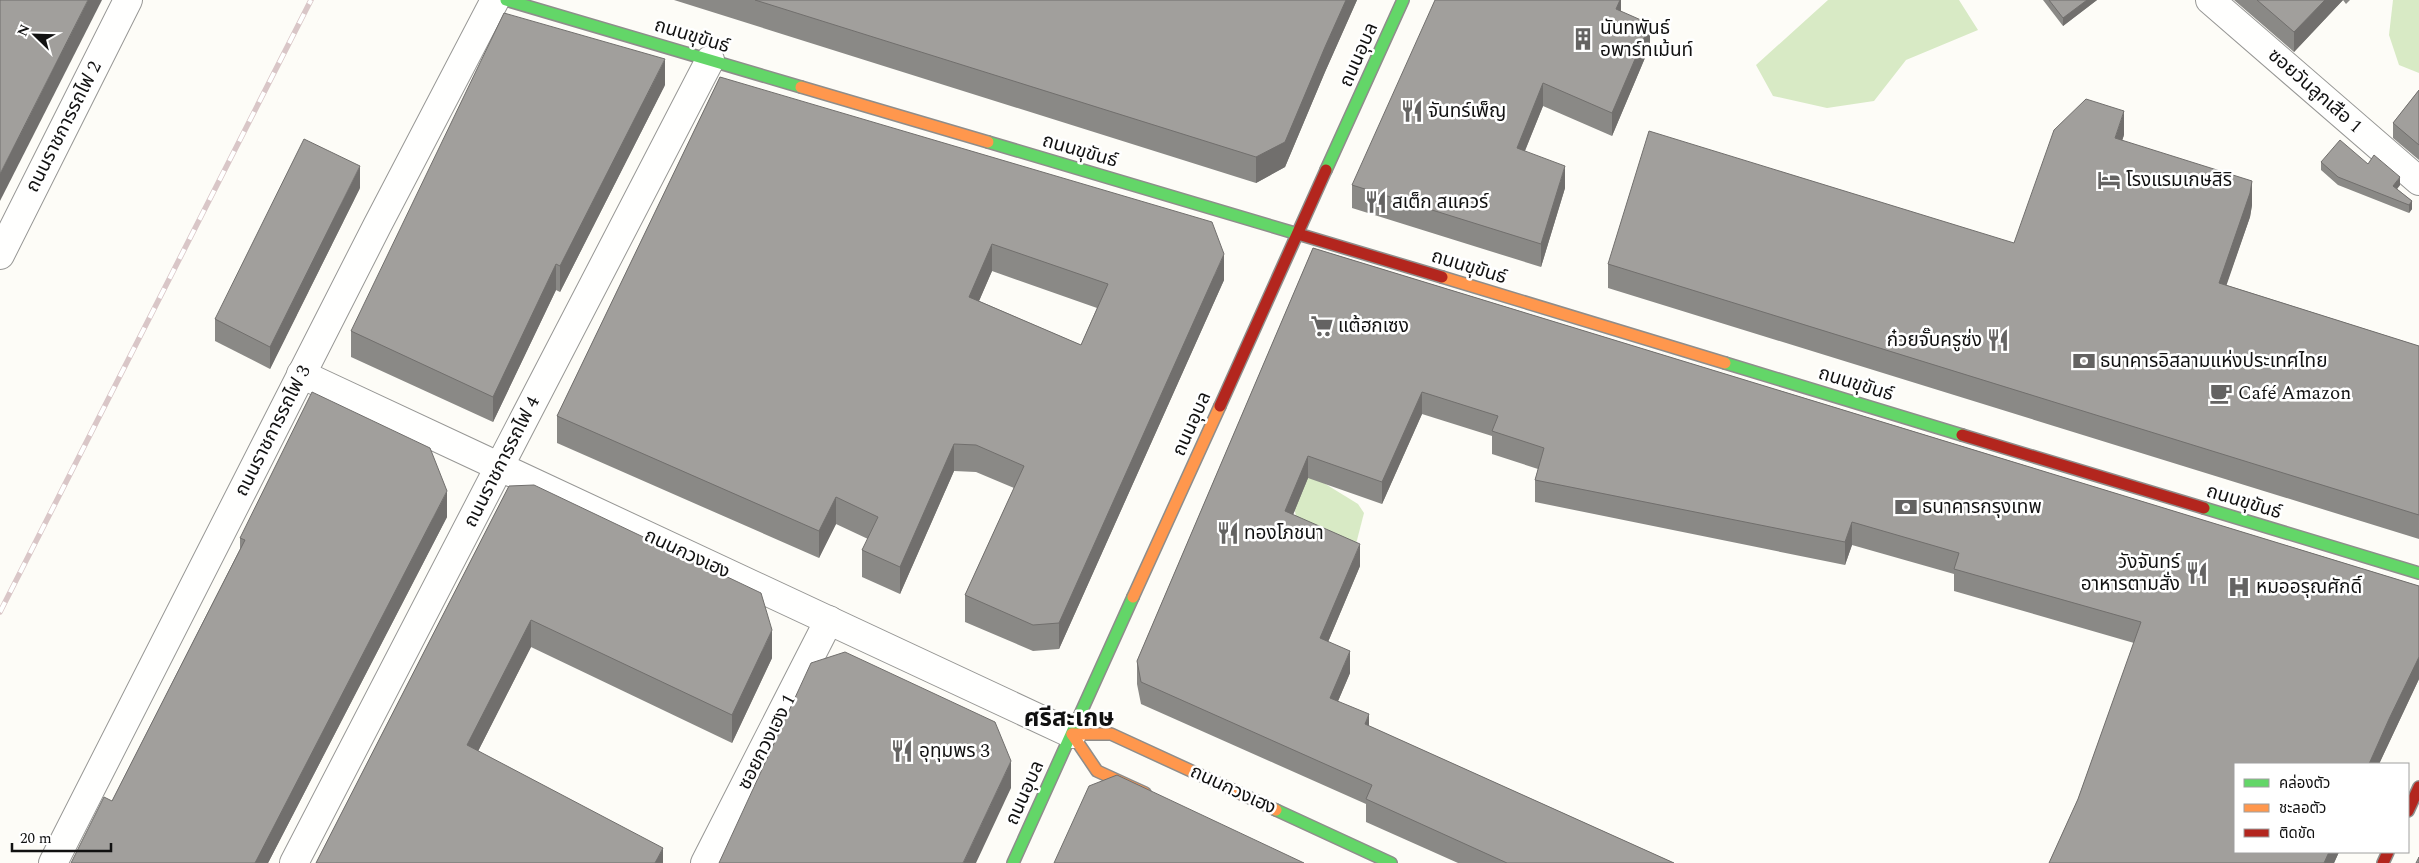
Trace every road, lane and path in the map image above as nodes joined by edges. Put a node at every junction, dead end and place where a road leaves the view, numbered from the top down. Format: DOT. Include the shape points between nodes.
graph roads {
  1 [pos="128,0"];
  2 [pos="495,0"];
  3 [pos="506,0"];
  4 [pos="1403,0"];
  5 [pos="2210,0"];
  6 [pos="710,60"];
  7 [pos="2419,181"];
  8 [pos="1298,234"];
  9 [pos="0,254"];
  10 [pos="301,374"];
  11 [pos="500,466"];
  12 [pos="2419,573"];
  13 [pos="829,620"];
  14 [pos="1072,734"];
  15 [pos="2419,787"];
  16 [pos="1160,800"];
  17 [pos="2409,809"];
  18 [pos="53,863"];
  19 [pos="294,863"];
  20 [pos="705,863"];
  21 [pos="1013,863"];
  22 [pos="1391,863"];
  1 -- 9 [label="street, ถนนราชการรถไฟ 2"];
  2 -- 10 [label="street, ถนนราชการรถไฟ 3"];
  3 -- 6 [label="main road, ถนนขุขันธ์"];
  4 -- 8 [label="main road, ถนนอุบล"];
  5 -- 7 [label="street, ซอยวันลูกเสือ 1"];
  6 -- 8 [label="main road, ถนนขุขันธ์"];
  6 -- 11 [label="street, ถนนราชการรถไฟ 4"];
  8 -- 12 [label="main road, ถนนขุขันธ์"];
  8 -- 14 [label="main road, ถนนอุบล"];
  10 -- 11 [label="street, ถนนกวงเฮง"];
  10 -- 18 [label="street, ถนนราชการรถไฟ 3"];
  11 -- 13 [label="street, ถนนกวงเฮง"];
  11 -- 19 [label="street, ถนนราชการรถไฟ 4"];
  13 -- 14 [label="street, ถนนกวงเฮง"];
  13 -- 20 [label="street, ซอยกวงเฮง 1"];
  14 -- 16 [label="main road" via="1096,771"];
  14 -- 21 [label="main road, ถนนอุบล"];
  14 -- 22 [label="main road, ถนนกวงเฮง" via="1110,734"];
  15 -- 17 [label="main road"];
}
